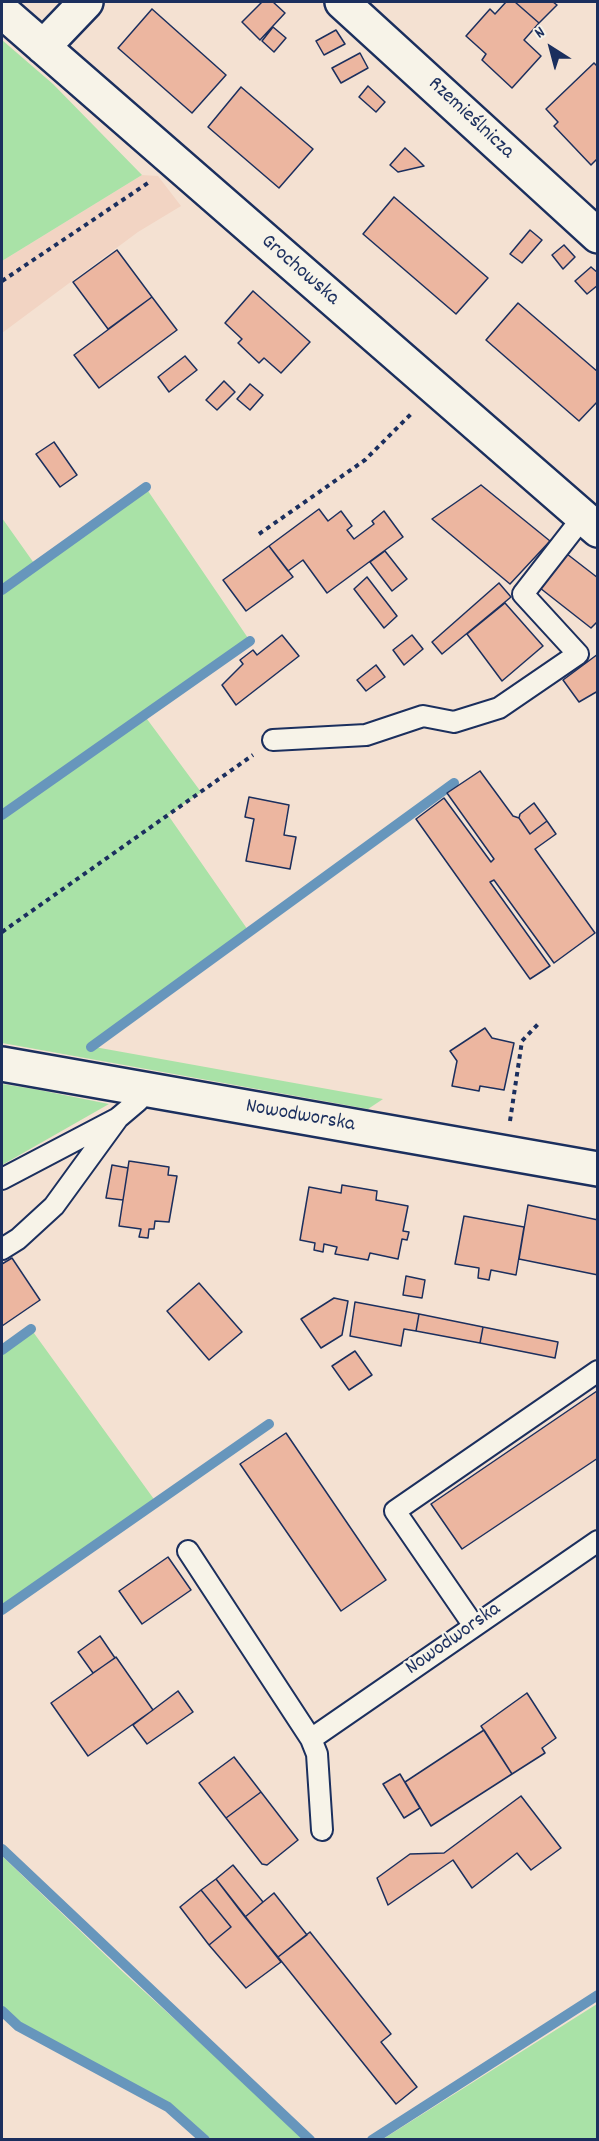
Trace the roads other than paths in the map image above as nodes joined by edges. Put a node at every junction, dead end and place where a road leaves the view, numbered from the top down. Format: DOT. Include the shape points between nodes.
graph roads {
  1 [pos="86,2"];
  2 [pos="342,2"];
  3 [pos="2,11"];
  4 [pos="43,47"];
  5 [pos="597,236"];
  6 [pos="590,524"];
  7 [pos="273,740"];
  8 [pos="2,1064"];
  9 [pos="146,1089"];
  10 [pos="118,1118"];
  11 [pos="597,1169"];
  12 [pos="2,1179"];
  13 [pos="2,1249"];
  14 [pos="597,1371"];
  15 [pos="597,1541"];
  16 [pos="188,1551"];
  17 [pos="474,1626"];
  18 [pos="311,1739"];
  19 [pos="322,1830"];
  1 -- 4 [label="street"];
  2 -- 5 [label="street, Rzemieślnicza"];
  3 -- 4 [label="street, Grochowska"];
  4 -- 6 [label="street, Grochowska"];
  6 -- 7 [label="lane" via="523,594 578,654 499,708 454,722 423,716 366,735"];
  8 -- 9 [label="street, Nowodworska"];
  9 -- 10 [label="lane"];
  9 -- 11 [label="street, Nowodworska"];
  10 -- 12 [label="lane"];
  10 -- 13 [label="lane" via="54,1206"];
  14 -- 17 [label="lane" via="395,1511"];
  15 -- 17 [label="lane, Nowodworska"];
  16 -- 18 [label="lane"];
  17 -- 18 [label="lane, Nowodworska"];
  18 -- 19 [label="lane" via="317,1754"];
}
